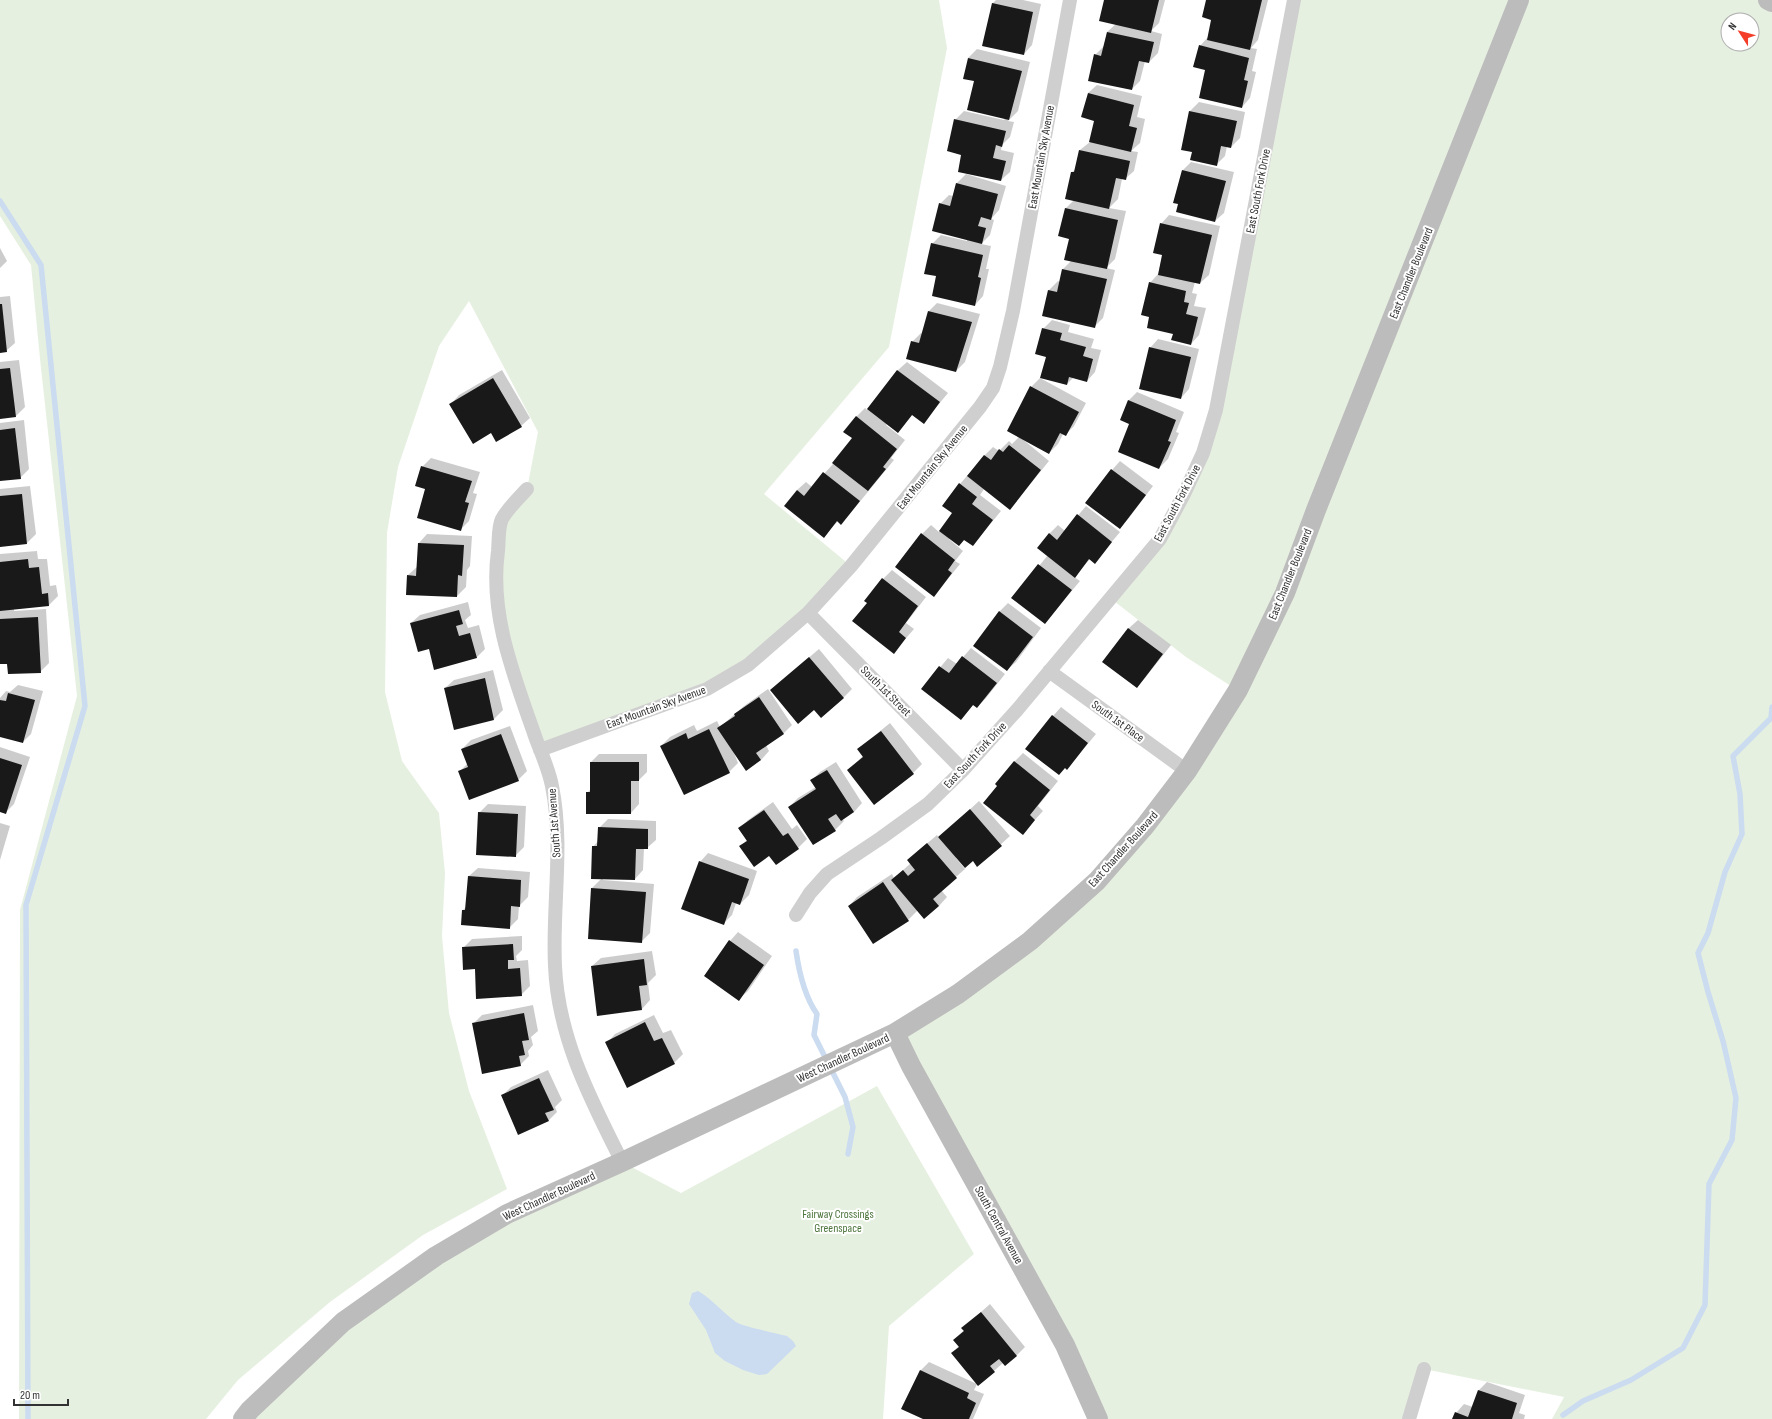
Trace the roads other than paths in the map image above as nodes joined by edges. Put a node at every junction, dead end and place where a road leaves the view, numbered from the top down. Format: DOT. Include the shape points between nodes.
graph roads {
  1 [pos="1070,0"];
  2 [pos="1294,0"];
  3 [pos="1519,0"];
  4 [pos="1768,0"];
  5 [pos="1772,2"];
  6 [pos="527,489"];
  7 [pos="808,613"];
  8 [pos="1049,671"];
  9 [pos="540,750"];
  10 [pos="963,770"];
  11 [pos="1186,771"];
  12 [pos="796,915"];
  13 [pos="896,1033"];
  14 [pos="622,1162"];
  15 [pos="1424,1369"];
  16 [pos="243,1419"];
  17 [pos="1098,1419"];
  18 [pos="1409,1419"];
  1 -- 7 [label="street, East Mountain Sky Avenue" via="1013,311 993,388 851,566"];
  2 -- 8 [label="street, East South Fork Drive" via="1216,410 1202,453 1160,539"];
  3 -- 11 [label="main road, East Chandler Boulevard" via="1285,593 1238,690"];
  4 -- 5 [label="main road"];
  6 -- 9 [label="street, South 1st Avenue" via="502,520 495,567 498,612 507,655"];
  7 -- 9 [label="street, East Mountain Sky Avenue" via="748,665 707,689"];
  7 -- 10 [label="street, South 1st Street"];
  8 -- 10 [label="street, East South Fork Drive"];
  8 -- 11 [label="street, South 1st Place"];
  9 -- 14 [label="street, South 1st Avenue" via="552,786 556,821 557,876 554,930 558,999 574,1061"];
  10 -- 12 [label="street, East South Fork Drive" via="928,804 827,874 810,893"];
  11 -- 13 [label="main road, East Chandler Boulevard" via="1145,826 1096,881 1030,941 958,994"];
  13 -- 14 [label="main road, West Chandler Boulevard"];
  13 -- 17 [label="main road, South Central Avenue" via="911,1066 1065,1345"];
  14 -- 16 [label="main road, West Chandler Boulevard" via="507,1214 436,1256 343,1322"];
  15 -- 18 [label="street"];
}
